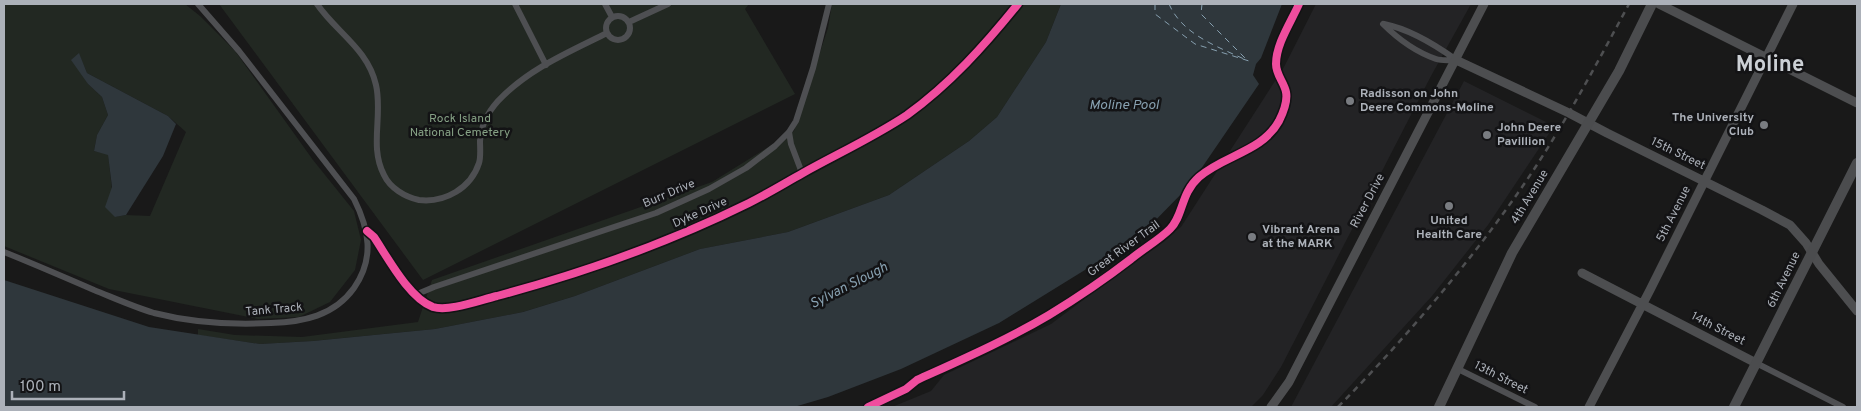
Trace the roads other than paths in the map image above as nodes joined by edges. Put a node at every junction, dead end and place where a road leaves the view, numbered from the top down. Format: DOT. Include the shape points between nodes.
graph roads {
  1 [pos="198,4"];
  2 [pos="317,4"];
  3 [pos="515,4"];
  4 [pos="606,4"];
  5 [pos="668,4"];
  6 [pos="829,4"];
  7 [pos="1018,4"];
  8 [pos="1484,4"];
  9 [pos="1652,4"];
  10 [pos="1659,4"];
  11 [pos="1793,4"];
  12 [pos="612,17"];
  13 [pos="629,22"];
  14 [pos="606,33"];
  15 [pos="1767,58"];
  16 [pos="1456,60"];
  17 [pos="546,65"];
  18 [pos="1857,103"];
  19 [pos="1588,123"];
  20 [pos="789,132"];
  21 [pos="1857,163"];
  22 [pos="802,174"];
  23 [pos="1705,181"];
  24 [pos="367,231"];
  25 [pos="4,252"];
  26 [pos="1812,252"];
  27 [pos="1582,274"];
  28 [pos="415,295"];
  29 [pos="1642,304"];
  30 [pos="1857,311"];
  31 [pos="1756,363"];
  32 [pos="1458,369"];
  33 [pos="1271,407"];
  34 [pos="1439,407"];
  35 [pos="1535,407"];
  36 [pos="1588,407"];
  37 [pos="1734,407"];
  38 [pos="1843,407"];
  1 -- 24 [label="street, Tank Track" via="239,50 354,199"];
  2 -- 17 [label="street" via="357,47 369,66 378,96 378,160 387,180 416,199 445,198 466,184 479,162 480,136 489,111 520,81"];
  3 -- 17 [label="street"];
  4 -- 12 [label="street"];
  5 -- 13 [label="street"];
  6 -- 20 [label="street, Burr Drive" via="805,94"];
  7 -- 22 [label="street, Dyke Drive" via="940,90 883,130"];
  8 -- 16 [label="street, River Drive"];
  9 -- 19 [label="main road, 4th Avenue" via="1619,71"];
  10 -- 15 [label="street"];
  11 -- 15 [label="street, 5th Avenue"];
  12 -- 13 [label="street" via="623,17"];
  12 -- 14 [label="street"];
  13 -- 14 [label="street" via="629,34 623,39 615,40"];
  14 -- 17 [label="street"];
  15 -- 18 [label="street"];
  15 -- 23 [label="street, 5th Avenue"];
  16 -- 16 [label="street, 15th Street" via="1442,49 1398,27 1382,24 1406,43 1437,59"];
  16 -- 19 [label="street, 15th Street"];
  16 -- 33 [label="street, River Drive" via="1289,382"];
  19 -- 23 [label="street, 15th Street"];
  19 -- 32 [label="main road, 4th Avenue" via="1503,268"];
  20 -- 22 [label="street"];
  20 -- 28 [label="street, Burr Drive" via="746,168 678,204"];
  21 -- 26 [label="main road, 6th Avenue"];
  22 -- 28 [label="street, Dyke Drive" via="693,229 559,279 449,307 431,306"];
  23 -- 26 [label="street, 15th Street" via="1790,225"];
  23 -- 29 [label="street, 5th Avenue"];
  24 -- 25 [label="street, Tank Track" via="364,266 358,282 345,298 332,310 312,318 280,323 237,325 153,312"];
  24 -- 28 [label="street, Dyke Drive"];
  26 -- 30 [label="street, 15th Street"];
  26 -- 31 [label="main road, 6th Avenue"];
  27 -- 29 [label="street, 14th Street"];
  29 -- 31 [label="street, 14th Street"];
  29 -- 36 [label="street, 5th Avenue"];
  31 -- 37 [label="main road, 6th Avenue"];
  31 -- 38 [label="street, 14th Street"];
  32 -- 34 [label="main road, 4th Avenue"];
  32 -- 35 [label="street, 13th Street"];
}
